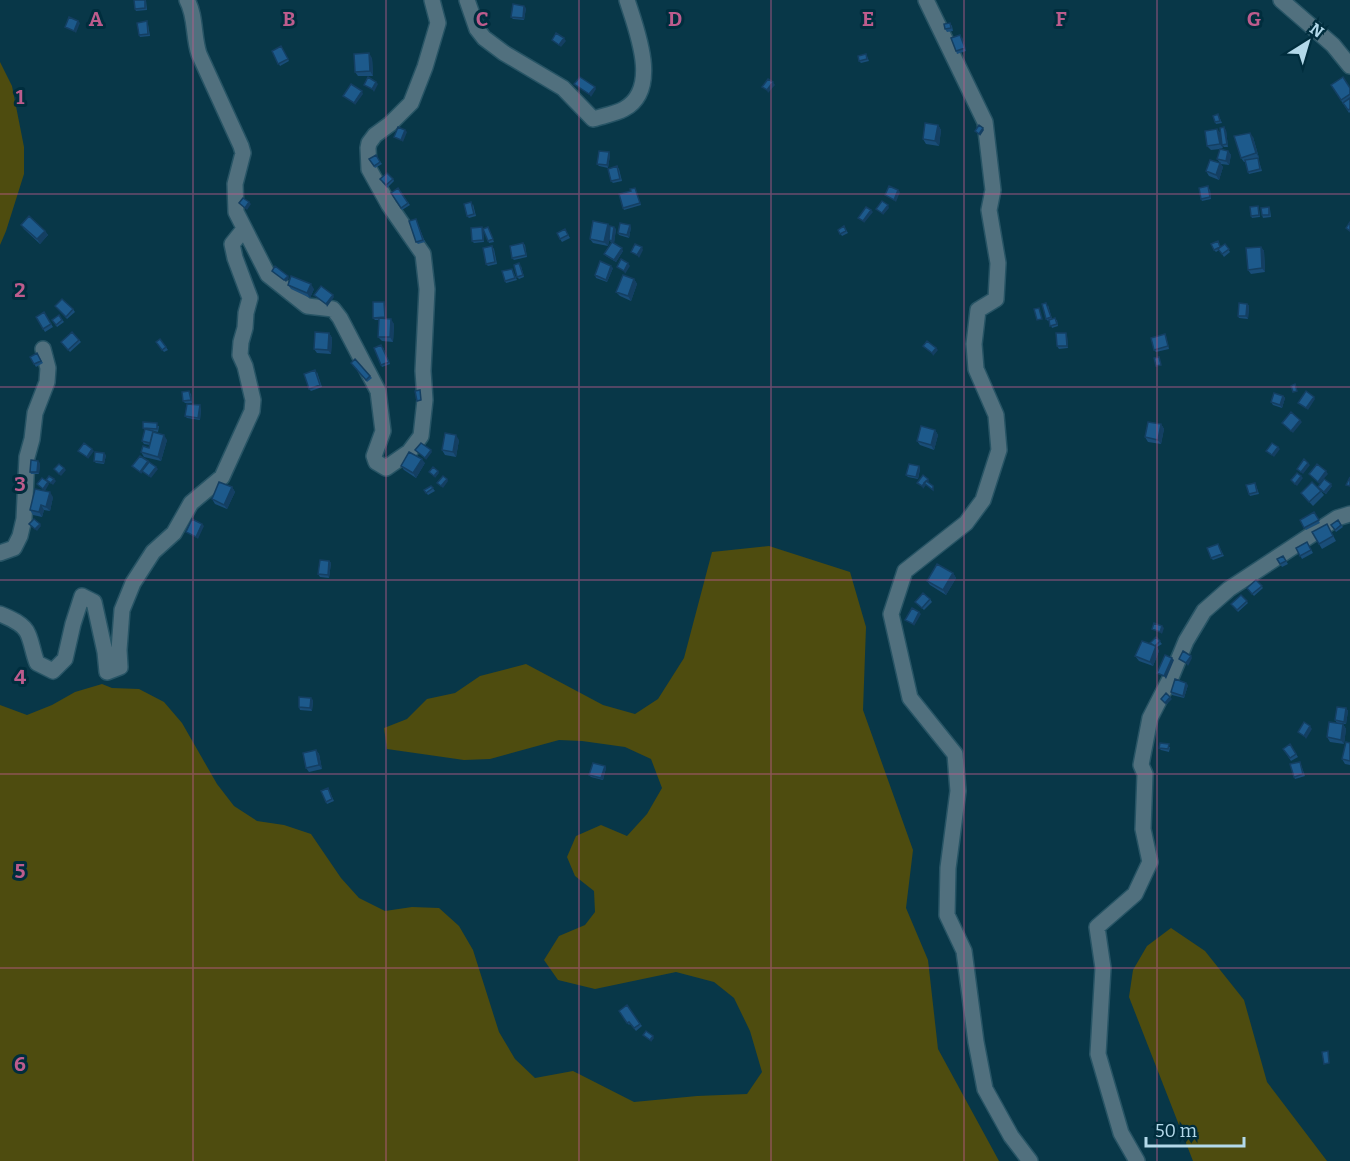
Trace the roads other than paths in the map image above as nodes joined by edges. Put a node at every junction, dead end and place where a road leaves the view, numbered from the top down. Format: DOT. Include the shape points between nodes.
graph roads {
  1 [pos="187,0"];
  2 [pos="432,0"];
  3 [pos="467,0"];
  4 [pos="627,0"];
  5 [pos="926,0"];
  6 [pos="1281,0"];
  7 [pos="1350,66"];
  8 [pos="244,229"];
  9 [pos="44,349"];
  10 [pos="1350,514"];
  11 [pos="0,553"];
  12 [pos="0,614"];
  13 [pos="1030,1161"];
  14 [pos="1137,1161"];
  1 -- 8 [label="street" via="192,8 199,54 242,146 234,184 236,212"];
  2 -- 8 [label="street" via="438,23 411,103 375,135 368,148 369,169 423,254 427,289 421,436 408,452 386,468 374,456 383,431 378,391 340,318 333,309 306,306 268,275"];
  3 -- 4 [label="street" via="484,38 563,88 592,119 624,109 638,95 642,84 642,51"];
  5 -- 13 [label="street" via="985,122 993,190 989,210 998,262 996,298 978,310 974,344 976,369 996,415 999,450 983,500 966,523 905,571 891,614 910,698 956,754 958,791 948,868 947,915 964,951 985,1089"];
  6 -- 7 [label="street" via="1333,45"];
  8 -- 12 [label="street" via="232,244 250,298 240,355 253,400 252,411 222,477 191,503 174,533 153,552 133,583 122,610 120,667 107,672 94,602 82,596 65,659 53,671 37,663 28,632"];
  9 -- 11 [label="street" via="47,382 35,413 27,457 24,519 14,548"];
  10 -- 14 [label="street" via="1229,589 1204,611 1150,718 1141,765 1145,774 1143,830 1150,862 1135,894 1097,927 1103,968 1098,1054 1121,1133"];
}
